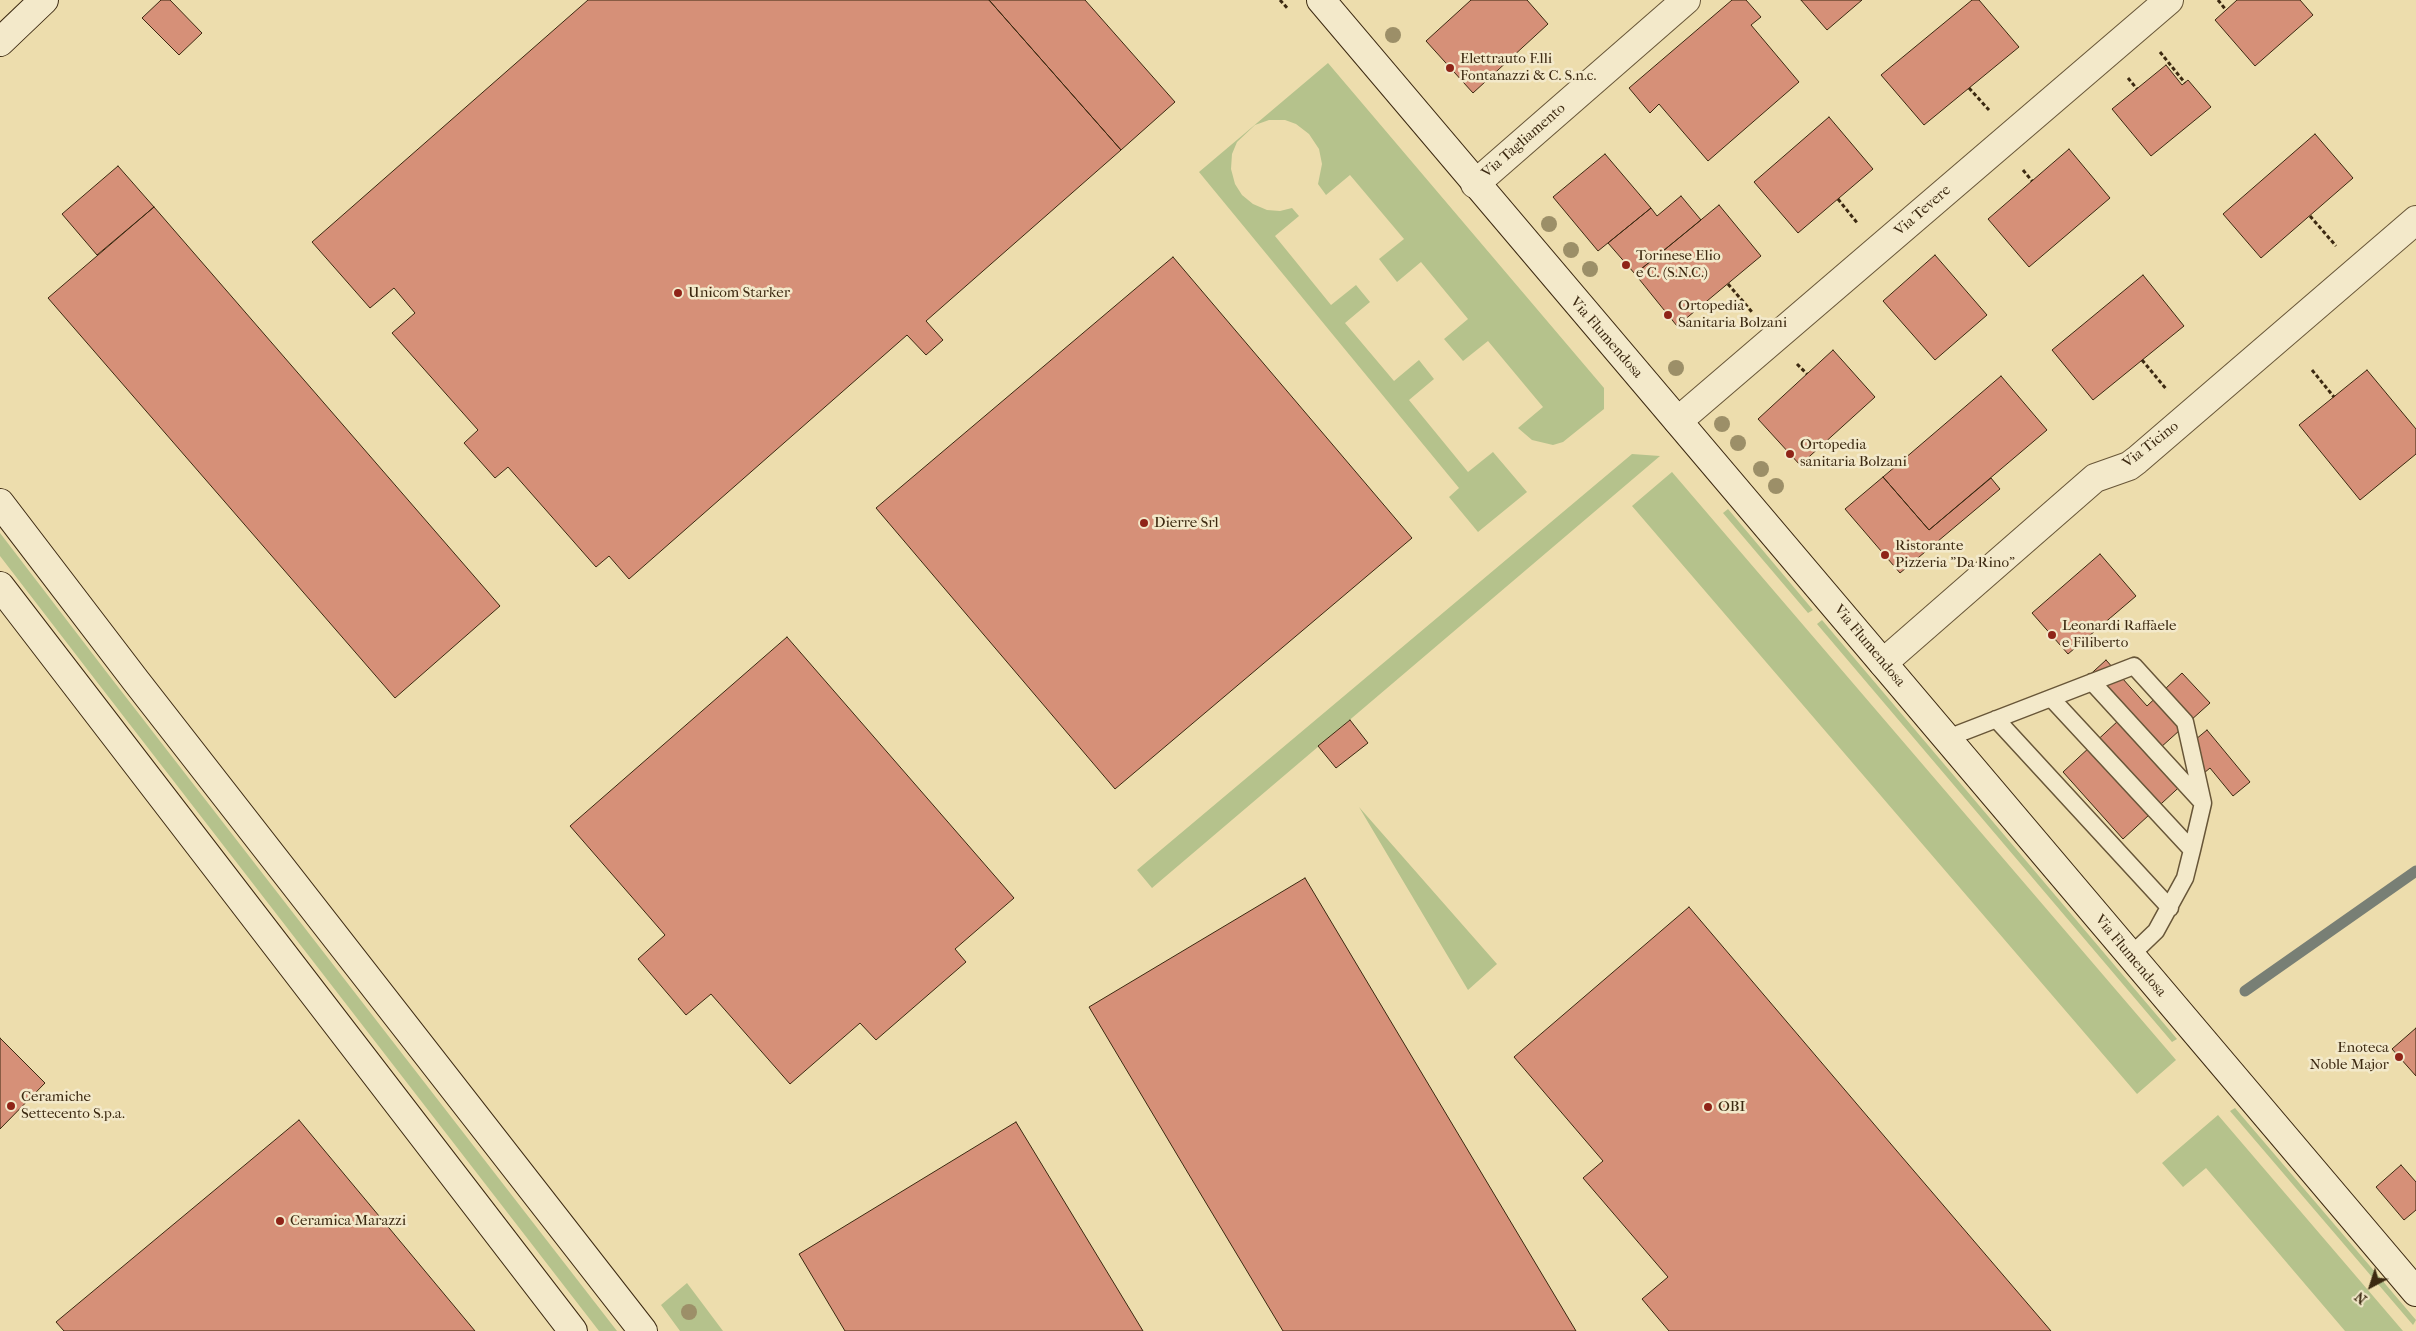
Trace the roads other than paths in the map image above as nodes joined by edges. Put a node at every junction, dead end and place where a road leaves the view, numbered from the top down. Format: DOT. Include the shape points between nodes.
graph roads {
  1 [pos="44,0"];
  2 [pos="1321,0"];
  3 [pos="1686,0"];
  4 [pos="2169,0"];
  5 [pos="0,42"];
  6 [pos="1475,184"];
  7 [pos="2416,220"];
  8 [pos="1678,421"];
  9 [pos="0,503"];
  10 [pos="0,586"];
  11 [pos="1883,663"];
  12 [pos="2092,682"];
  13 [pos="2051,698"];
  14 [pos="1996,719"];
  15 [pos="1945,739"];
  16 [pos="2203,803"];
  17 [pos="2192,850"];
  18 [pos="2170,908"];
  19 [pos="2130,956"];
  20 [pos="2416,1292"];
  21 [pos="573,1331"];
  22 [pos="643,1331"];
  1 -- 5 [label="street"];
  2 -- 6 [label="street, Via Flumendosa"];
  3 -- 6 [label="street, Via Tagliamento"];
  4 -- 8 [label="street, Via Tevere"];
  6 -- 8 [label="street, Via Flumendosa"];
  7 -- 11 [label="street, Via Ticino" via="2129,466 2095,478"];
  8 -- 11 [label="street, Via Flumendosa"];
  9 -- 22 [label="street"];
  10 -- 21 [label="street"];
  11 -- 15 [label="street, Via Flumendosa"];
  12 -- 13 [label="lane"];
  12 -- 16 [label="lane"];
  12 -- 16 [label="lane" via="2134,666 2185,722"];
  13 -- 14 [label="lane"];
  13 -- 17 [label="lane"];
  14 -- 15 [label="lane"];
  14 -- 18 [label="lane"];
  15 -- 19 [label="street, Via Flumendosa"];
  16 -- 17 [label="lane"];
  17 -- 18 [label="lane" via="2185,878"];
  18 -- 19 [label="lane" via="2156,931"];
  19 -- 20 [label="street, Via Flumendosa"];
}
